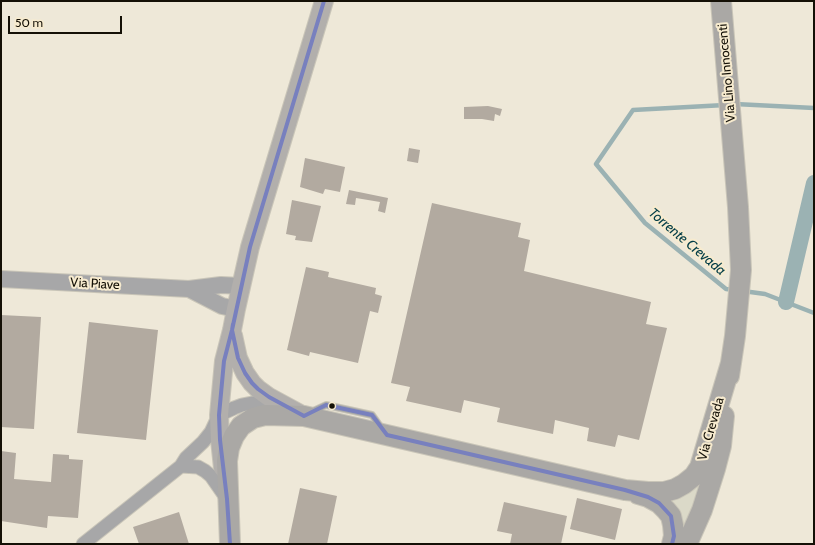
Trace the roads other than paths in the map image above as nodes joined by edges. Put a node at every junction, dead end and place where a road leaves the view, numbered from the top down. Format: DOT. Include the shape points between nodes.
graph roads {
  1 [pos="324,1"];
  2 [pos="721,1"];
  3 [pos="733,145"];
  4 [pos="1,279"];
  5 [pos="241,286"];
  6 [pos="189,289"];
  7 [pos="236,309"];
  8 [pos="232,330"];
  9 [pos="731,363"];
  10 [pos="219,415"];
  11 [pos="304,416"];
  12 [pos="181,466"];
  13 [pos="625,490"];
  14 [pos="227,499"];
  15 [pos="90,542"];
  16 [pos="230,544"];
  17 [pos="672,544"];
  18 [pos="687,544"];
  1 -- 5 [label="main road, Via Crevada" via="250,247"];
  2 -- 3 [label="main road, Via Lino Innocenti"];
  3 -- 9 [label="main road, Via Crevada" via="741,270"];
  4 -- 6 [label="street, Via Piave"];
  5 -- 6 [label="street, Via Piave" via="220,285"];
  5 -- 7 [label="main road, Via Crevada"];
  6 -- 7 [label="street, Via Piave" via="222,306"];
  7 -- 8 [label="main road, Via Crevada"];
  8 -- 10 [label="main road, Via Crevada" via="224,361"];
  8 -- 11 [label="main road, Via Crevada" via="238,358 252,383 269,397"];
  9 -- 13 [label="main road, Via Crevada" via="700,467 694,476 675,489 664,492"];
  9 -- 18 [label="main road, Via Crevada" via="721,446 709,489"];
  10 -- 11 [label="street, Via Crevada" via="252,403"];
  10 -- 12 [label="street" via="211,432"];
  10 -- 14 [label="main road, Via Crevada"];
  11 -- 13 [label="main road, Via Crevada"];
  11 -- 14 [label="main road, Via Crevada" via="266,415 253,418 241,426 229,448"];
  12 -- 14 [label="street" via="198,467 205,471"];
  12 -- 15 [label="street"];
  13 -- 17 [label="main road" via="648,497 666,510 674,525"];
  14 -- 16 [label="main road, Via Crevada"];
}
